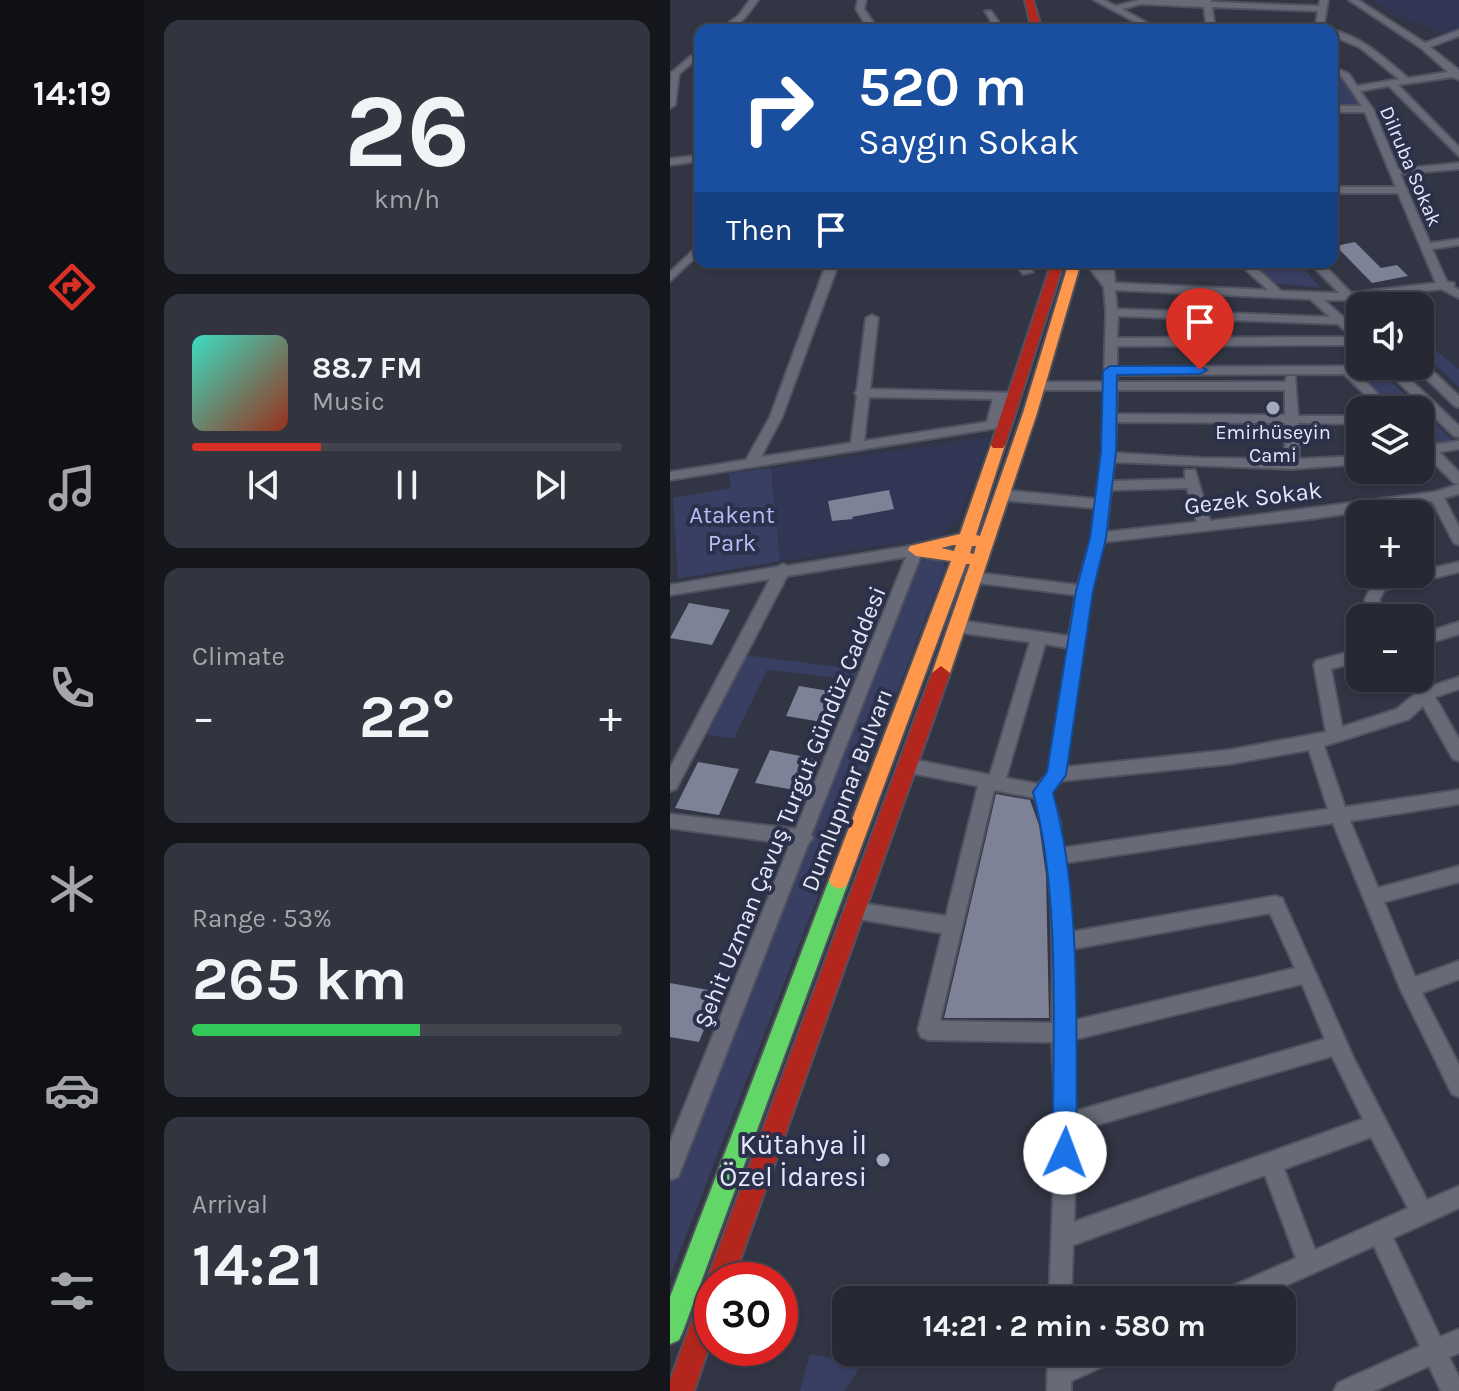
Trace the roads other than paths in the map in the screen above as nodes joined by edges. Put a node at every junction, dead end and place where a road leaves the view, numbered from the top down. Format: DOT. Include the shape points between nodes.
graph roads {
  1 [pos="754,0"];
  2 [pos="862,0"];
  3 [pos="1029,0"];
  4 [pos="1039,0"];
  5 [pos="1098,0"];
  6 [pos="1353,0"];
  7 [pos="1207,2"];
  8 [pos="1323,4"];
  9 [pos="1115,9"];
  10 [pos="988,13"];
  11 [pos="732,24"];
  12 [pos="869,24"];
  13 [pos="996,24"];
  14 [pos="1035,24"];
  15 [pos="1045,24"];
  16 [pos="1144,24"];
  17 [pos="1210,24"];
  18 [pos="1320,24"];
  19 [pos="1459,33"];
  20 [pos="1338,34"];
  21 [pos="1424,46"];
  22 [pos="694,60"];
  23 [pos="694,61"];
  24 [pos="670,64"];
  25 [pos="1338,72"];
  26 [pos="1458,75"];
  27 [pos="1406,81"];
  28 [pos="1392,84"];
  29 [pos="1354,89"];
  30 [pos="670,105"];
  31 [pos="1338,109"];
  32 [pos="1368,109"];
  33 [pos="1459,136"];
  34 [pos="1444,138"];
  35 [pos="1459,153"];
  36 [pos="694,159"];
  37 [pos="670,162"];
  38 [pos="1459,166"];
  39 [pos="1393,172"];
  40 [pos="1338,190"];
  41 [pos="1401,190"];
  42 [pos="1459,242"];
  43 [pos="1426,247"];
  44 [pos="694,253"];
  45 [pos="831,268"];
  46 [pos="1056,268"];
  47 [pos="1073,268"];
  48 [pos="1096,268"];
  49 [pos="1108,268"];
  50 [pos="1250,268"];
  51 [pos="1320,268"];
  52 [pos="670,278"];
  53 [pos="1459,283"];
  54 [pos="1109,286"];
  55 [pos="1443,286"];
  56 [pos="1221,290"];
  57 [pos="1391,292"];
  58 [pos="1277,293"];
  59 [pos="1459,295"];
  60 [pos="1313,296"];
  61 [pos="1346,296"];
  62 [pos="1346,297"];
  63 [pos="1112,312"];
  64 [pos="1224,316"];
  65 [pos="872,318"];
  66 [pos="1341,321"];
  67 [pos="1346,326"];
  68 [pos="1346,340"];
  69 [pos="1111,342"];
  70 [pos="1226,342"];
  71 [pos="1290,370"];
  72 [pos="1346,370"];
  73 [pos="1110,378"];
  74 [pos="1434,379"];
  75 [pos="1357,380"];
  76 [pos="1404,380"];
  77 [pos="1039,386"];
  78 [pos="1291,386"];
  79 [pos="861,393"];
  80 [pos="1007,396"];
  81 [pos="1374,396"];
  82 [pos="1459,403"];
  83 [pos="1109,418"];
  84 [pos="1346,420"];
  85 [pos="1292,421"];
  86 [pos="1459,433"];
  87 [pos="1459,445"];
  88 [pos="1434,446"];
  89 [pos="857,447"];
  90 [pos="1108,457"];
  91 [pos="1434,457"];
  92 [pos="1346,461"];
  93 [pos="751,463"];
  94 [pos="1188,463"];
  95 [pos="1292,465"];
  96 [pos="670,476"];
  97 [pos="1459,480"];
  98 [pos="1193,483"];
  99 [pos="1459,489"];
  100 [pos="1002,495"];
  101 [pos="1102,495"];
  102 [pos="1436,496"];
  103 [pos="1205,526"];
  104 [pos="1098,538"];
  105 [pos="1459,540"];
  106 [pos="916,550"];
  107 [pos="972,550"];
  108 [pos="1459,567"];
  109 [pos="783,569"];
  110 [pos="971,577"];
  111 [pos="670,590"];
  112 [pos="1084,591"];
  113 [pos="1374,604"];
  114 [pos="956,626"];
  115 [pos="1459,628"];
  116 [pos="1434,636"];
  117 [pos="1039,638"];
  118 [pos="1076,643"];
  119 [pos="1346,659"];
  120 [pos="1459,683"];
  121 [pos="1426,694"];
  122 [pos="1335,736"];
  123 [pos="1315,742"];
  124 [pos="1459,754"];
  125 [pos="906,765"];
  126 [pos="1056,775"];
  127 [pos="992,782"];
  128 [pos="670,784"];
  129 [pos="1042,792"];
  130 [pos="1459,797"];
  131 [pos="1339,816"];
  132 [pos="670,821"];
  133 [pos="804,838"];
  134 [pos="1054,857"];
  135 [pos="1459,874"];
  136 [pos="1373,897"];
  137 [pos="853,910"];
  138 [pos="953,926"];
  139 [pos="1063,942"];
  140 [pos="1459,970"];
  141 [pos="1306,974"];
  142 [pos="1410,988"];
  143 [pos="1062,1033"];
  144 [pos="1338,1045"];
  145 [pos="1458,1080"];
  146 [pos="1066,1124"];
  147 [pos="1376,1125"];
  148 [pos="671,1162"];
  149 [pos="1272,1164"];
  150 [pos="1459,1197"];
  151 [pos="1423,1214"];
  152 [pos="1378,1231"];
  153 [pos="1061,1238"];
  154 [pos="726,1262"];
  155 [pos="1309,1264"];
  156 [pos="1060,1286"];
  157 [pos="1259,1286"];
  158 [pos="670,1331"];
  159 [pos="1459,1341"];
  160 [pos="694,1352"];
  161 [pos="1437,1353"];
  162 [pos="680,1391"];
  163 [pos="1346,1391"];
  164 [pos="1453,1391"];
  1 -- 11 [label="street"];
  2 -- 12 [label="street" via="860,9"];
  3 -- 14 [label="main road"];
  4 -- 15 [label="main road"];
  5 -- 9 [label="street"];
  6 -- 21 [label="street"];
  7 -- 8 [label="street"];
  7 -- 9 [label="street" via="1141,2"];
  7 -- 17 [label="street"];
  8 -- 18 [label="street"];
  9 -- 16 [label="street"];
  10 -- 13 [label="street"];
  19 -- 21 [label="street"];
  20 -- 27 [label="street"];
  21 -- 26 [label="street"];
  22 -- 24 [label="street"];
  23 -- 30 [label="street" via="675,73"];
  25 -- 29 [label="street, Dilruba Sokak"];
  26 -- 27 [label="street"];
  27 -- 28 [label="street"];
  28 -- 29 [label="street"];
  28 -- 34 [label="street"];
  29 -- 32 [label="street, Dilruba Sokak"];
  31 -- 32 [label="street"];
  32 -- 39 [label="street, Dilruba Sokak"];
  33 -- 34 [label="street"];
  34 -- 35 [label="street"];
  36 -- 37 [label="street"];
  38 -- 39 [label="street"];
  39 -- 41 [label="street, Dilruba Sokak"];
  40 -- 41 [label="street"];
  41 -- 43 [label="street, Dilruba Sokak"];
  42 -- 43 [label="street"];
  43 -- 55 [label="street, Dilruba Sokak"];
  44 -- 52 [label="street"];
  45 -- 93 [label="street" via="776,417"];
  46 -- 80 [label="main road, Dumlupınar Bulvarı"];
  47 -- 77 [label="main road, Dumlupınar Bulvarı"];
  48 -- 54 [label="street"];
  49 -- 54 [label="street"];
  50 -- 58 [label="street"];
  51 -- 61 [label="street"];
  53 -- 55 [label="street"];
  54 -- 56 [label="street"];
  54 -- 63 [label="street"];
  55 -- 57 [label="street"];
  55 -- 59 [label="street"];
  56 -- 58 [label="street"];
  56 -- 64 [label="street"];
  58 -- 60 [label="street"];
  60 -- 62 [label="street"];
  60 -- 66 [label="street"];
  63 -- 64 [label="street"];
  63 -- 69 [label="street"];
  64 -- 66 [label="street"];
  64 -- 70 [label="street"];
  65 -- 79 [label="street"];
  66 -- 67 [label="street"];
  68 -- 70 [label="street"];
  69 -- 70 [label="street"];
  69 -- 73 [label="street"];
  71 -- 72 [label="street"];
  71 -- 73 [label="street"];
  71 -- 78 [label="street"];
  73 -- 77 [label="street"];
  73 -- 78 [label="street"];
  73 -- 83 [label="street"];
  74 -- 82 [label="street"];
  75 -- 81 [label="street"];
  76 -- 86 [label="street"];
  77 -- 100 [label="main road, Dumlupınar Bulvarı"];
  78 -- 85 [label="street"];
  79 -- 80 [label="street"];
  79 -- 89 [label="street"];
  80 -- 89 [label="street" via="992,425"];
  80 -- 107 [label="main road, Dumlupınar Bulvarı"];
  83 -- 85 [label="street"];
  83 -- 90 [label="street"];
  84 -- 85 [label="street"];
  85 -- 95 [label="street"];
  87 -- 88 [label="street"];
  89 -- 93 [label="street"];
  90 -- 94 [label="street"];
  90 -- 101 [label="street"];
  91 -- 97 [label="street"];
  92 -- 95 [label="street"];
  93 -- 96 [label="street"];
  94 -- 95 [label="street"];
  94 -- 98 [label="street"];
  98 -- 101 [label="street"];
  98 -- 103 [label="street"];
  99 -- 102 [label="street, Gezek Sokak"];
  100 -- 101 [label="street"];
  100 -- 107 [label="main road, Dumlupınar Bulvarı"];
  101 -- 104 [label="street"];
  102 -- 103 [label="street, Gezek Sokak"];
  102 -- 105 [label="street"];
  103 -- 104 [label="street, Gezek Sokak"];
  104 -- 112 [label="street"];
  106 -- 107 [label="main road" via="953,539"];
  106 -- 109 [label="street"];
  106 -- 133 [label="street, Şehit Uzman Çavuş Turgut Gündüz Caddesi"];
  107 -- 110 [label="main road, Dumlupınar Bulvarı"];
  107 -- 158 [label="main road, Dumlupınar Bulvarı"];
  108 -- 113 [label="street" via="1378,586"];
  109 -- 111 [label="street"];
  109 -- 128 [label="street"];
  110 -- 112 [label="street"];
  110 -- 114 [label="main road, Dumlupınar Bulvarı"];
  112 -- 118 [label="street"];
  114 -- 117 [label="street"];
  114 -- 125 [label="main road, Dumlupınar Bulvarı"];
  115 -- 116 [label="street"];
  117 -- 118 [label="street"];
  117 -- 127 [label="street"];
  118 -- 126 [label="street"];
  119 -- 122 [label="street" via="1322,665"];
  120 -- 121 [label="street"];
  121 -- 122 [label="street" via="1403,714"];
  121 -- 124 [label="street"];
  122 -- 123 [label="street"];
  123 -- 126 [label="street" via="1229,757"];
  123 -- 131 [label="street"];
  125 -- 127 [label="street"];
  125 -- 137 [label="main road, Dumlupınar Bulvarı"];
  126 -- 129 [label="street"];
  127 -- 129 [label="street"];
  127 -- 138 [label="street"];
  129 -- 134 [label="street"];
  130 -- 131 [label="street"];
  131 -- 134 [label="street"];
  131 -- 136 [label="street"];
  132 -- 133 [label="street"];
  133 -- 148 [label="street, Şehit Uzman Çavuş Turgut Gündüz Caddesi"];
  134 -- 139 [label="street"];
  135 -- 136 [label="street"];
  136 -- 142 [label="street"];
  137 -- 138 [label="street"];
  137 -- 154 [label="main road, Dumlupınar Bulvarı"];
  138 -- 143 [label="street" via="928,1030"];
  139 -- 141 [label="street" via="1275,904"];
  139 -- 143 [label="street"];
  140 -- 142 [label="street"];
  141 -- 143 [label="street"];
  141 -- 144 [label="street"];
  142 -- 145 [label="street"];
  143 -- 146 [label="street"];
  144 -- 146 [label="street"];
  144 -- 147 [label="street"];
  146 -- 153 [label="street"];
  147 -- 149 [label="street"];
  147 -- 151 [label="street"];
  149 -- 153 [label="street"];
  149 -- 155 [label="street"];
  150 -- 151 [label="street"];
  151 -- 152 [label="street"];
  152 -- 155 [label="street"];
  152 -- 161 [label="street"];
  153 -- 156 [label="street"];
  155 -- 157 [label="street"];
  159 -- 161 [label="street"];
  160 -- 162 [label="main road"];
  161 -- 163 [label="street"];
  161 -- 164 [label="street"];
}
